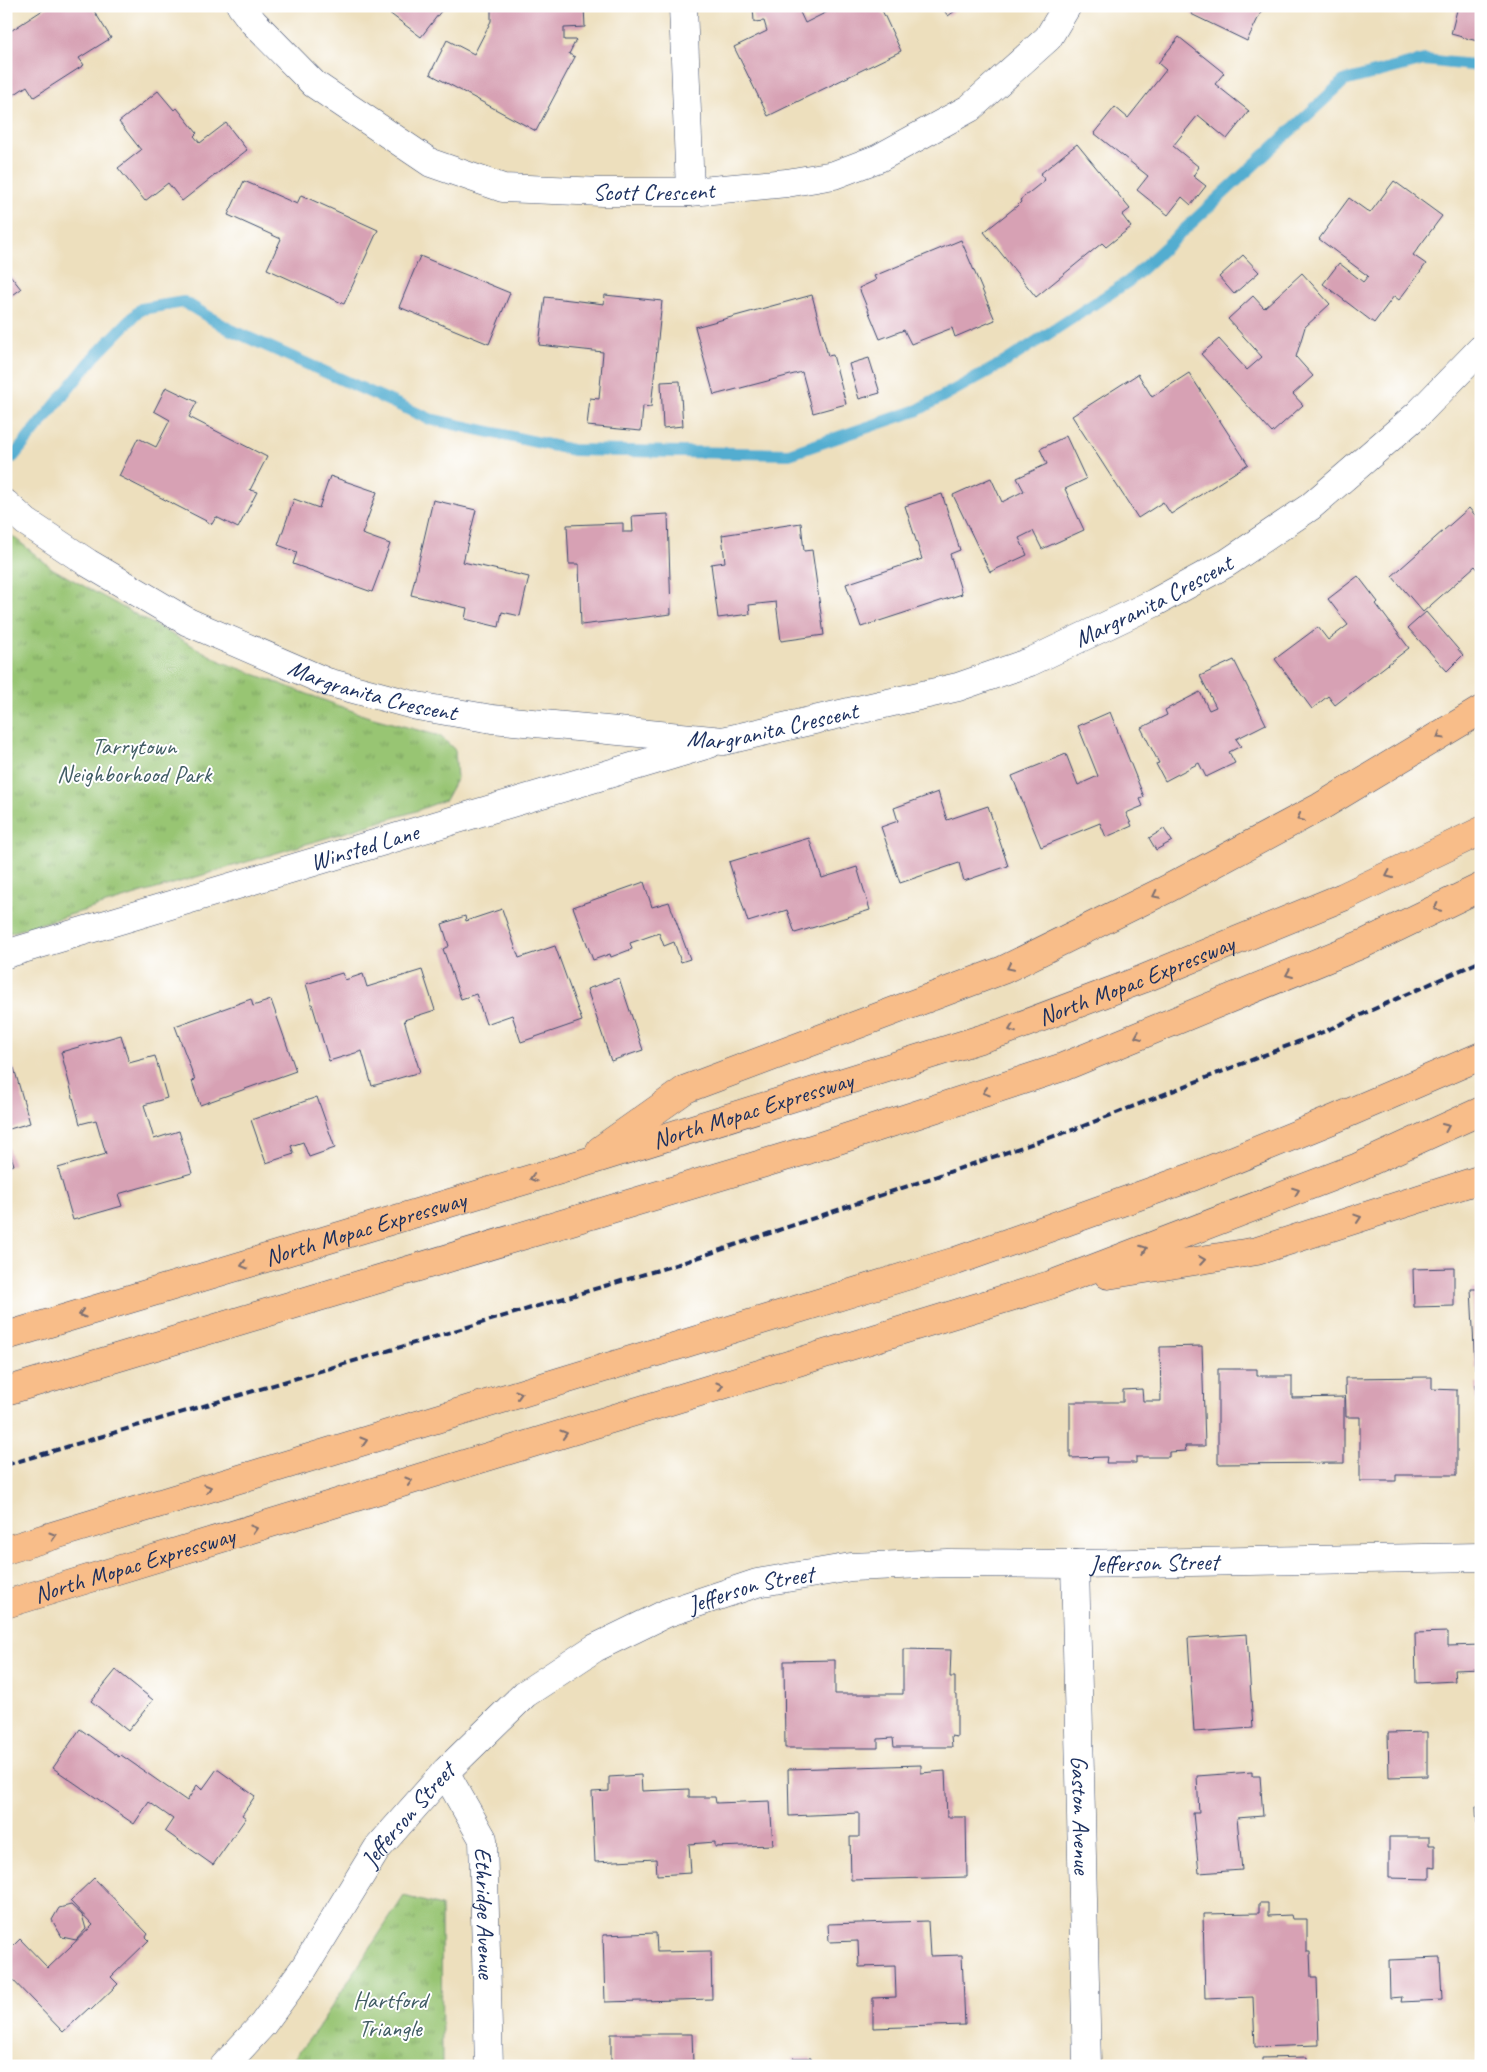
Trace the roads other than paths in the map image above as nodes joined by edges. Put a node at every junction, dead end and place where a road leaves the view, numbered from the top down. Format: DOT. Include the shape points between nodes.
graph roads {
  1 [pos="241,6"];
  2 [pos="683,6"];
  3 [pos="1067,6"];
  4 [pos="690,192"];
  5 [pos="1481,350"];
  6 [pos="6,504"];
  7 [pos="1481,710"];
  8 [pos="723,740"];
  9 [pos="1481,831"];
  10 [pos="1481,887"];
  11 [pos="6,954"];
  12 [pos="1481,1056"];
  13 [pos="1481,1111"];
  14 [pos="580,1164"];
  15 [pos="1481,1179"];
  16 [pos="1050,1285"];
  17 [pos="6,1336"];
  18 [pos="6,1391"];
  19 [pos="6,1550"];
  20 [pos="1481,1557"];
  21 [pos="1075,1564"];
  22 [pos="6,1604"];
  23 [pos="444,1772"];
  24 [pos="224,2066"];
  25 [pos="489,2066"];
  26 [pos="1087,2066"];
  1 -- 4 [label="street, Scott Crescent" via="314,84 431,163 503,188"];
  2 -- 4 [label="street"];
  3 -- 4 [label="street, Scott Crescent" via="1048,38 970,108 879,158 834,175"];
  5 -- 8 [label="street, Margranita Crescent" via="1418,414 1310,507 1227,563 1154,603 1030,662 958,687"];
  6 -- 8 [label="street, Margranita Crescent" via="26,522 88,563 188,622 327,682 417,706 492,719"];
  7 -- 14 [label="highway, one-way" via="1320,807 1169,888 1003,970 686,1089"];
  8 -- 11 [label="street, Winsted Lane"];
  9 -- 14 [label="highway, North Mopac Expressway, one-way" via="1343,897 1003,1032"];
  10 -- 18 [label="highway, one-way" via="1365,943 1063,1067 808,1150"];
  19 -- 12 [label="highway, one-way" via="956,1261 1192,1177"];
  16 -- 13 [label="highway, North Mopac Expressway, one-way" via="1358,1167"];
  14 -- 17 [label="highway, North Mopac Expressway, one-way"];
  16 -- 15 [label="highway, one-way" via="1256,1251"];
  22 -- 16 [label="highway, North Mopac Expressway, one-way"];
  20 -- 21 [label="street, Jefferson Street"];
  21 -- 23 [label="street, Jefferson Street" via="851,1566 758,1582 666,1613 595,1648 525,1694"];
  21 -- 26 [label="street, Gaston Avenue"];
  23 -- 24 [label="street, Jefferson Street" via="377,1849 304,1968 263,2024"];
  23 -- 25 [label="street, Ethridge Avenue" via="483,1839"];
}
